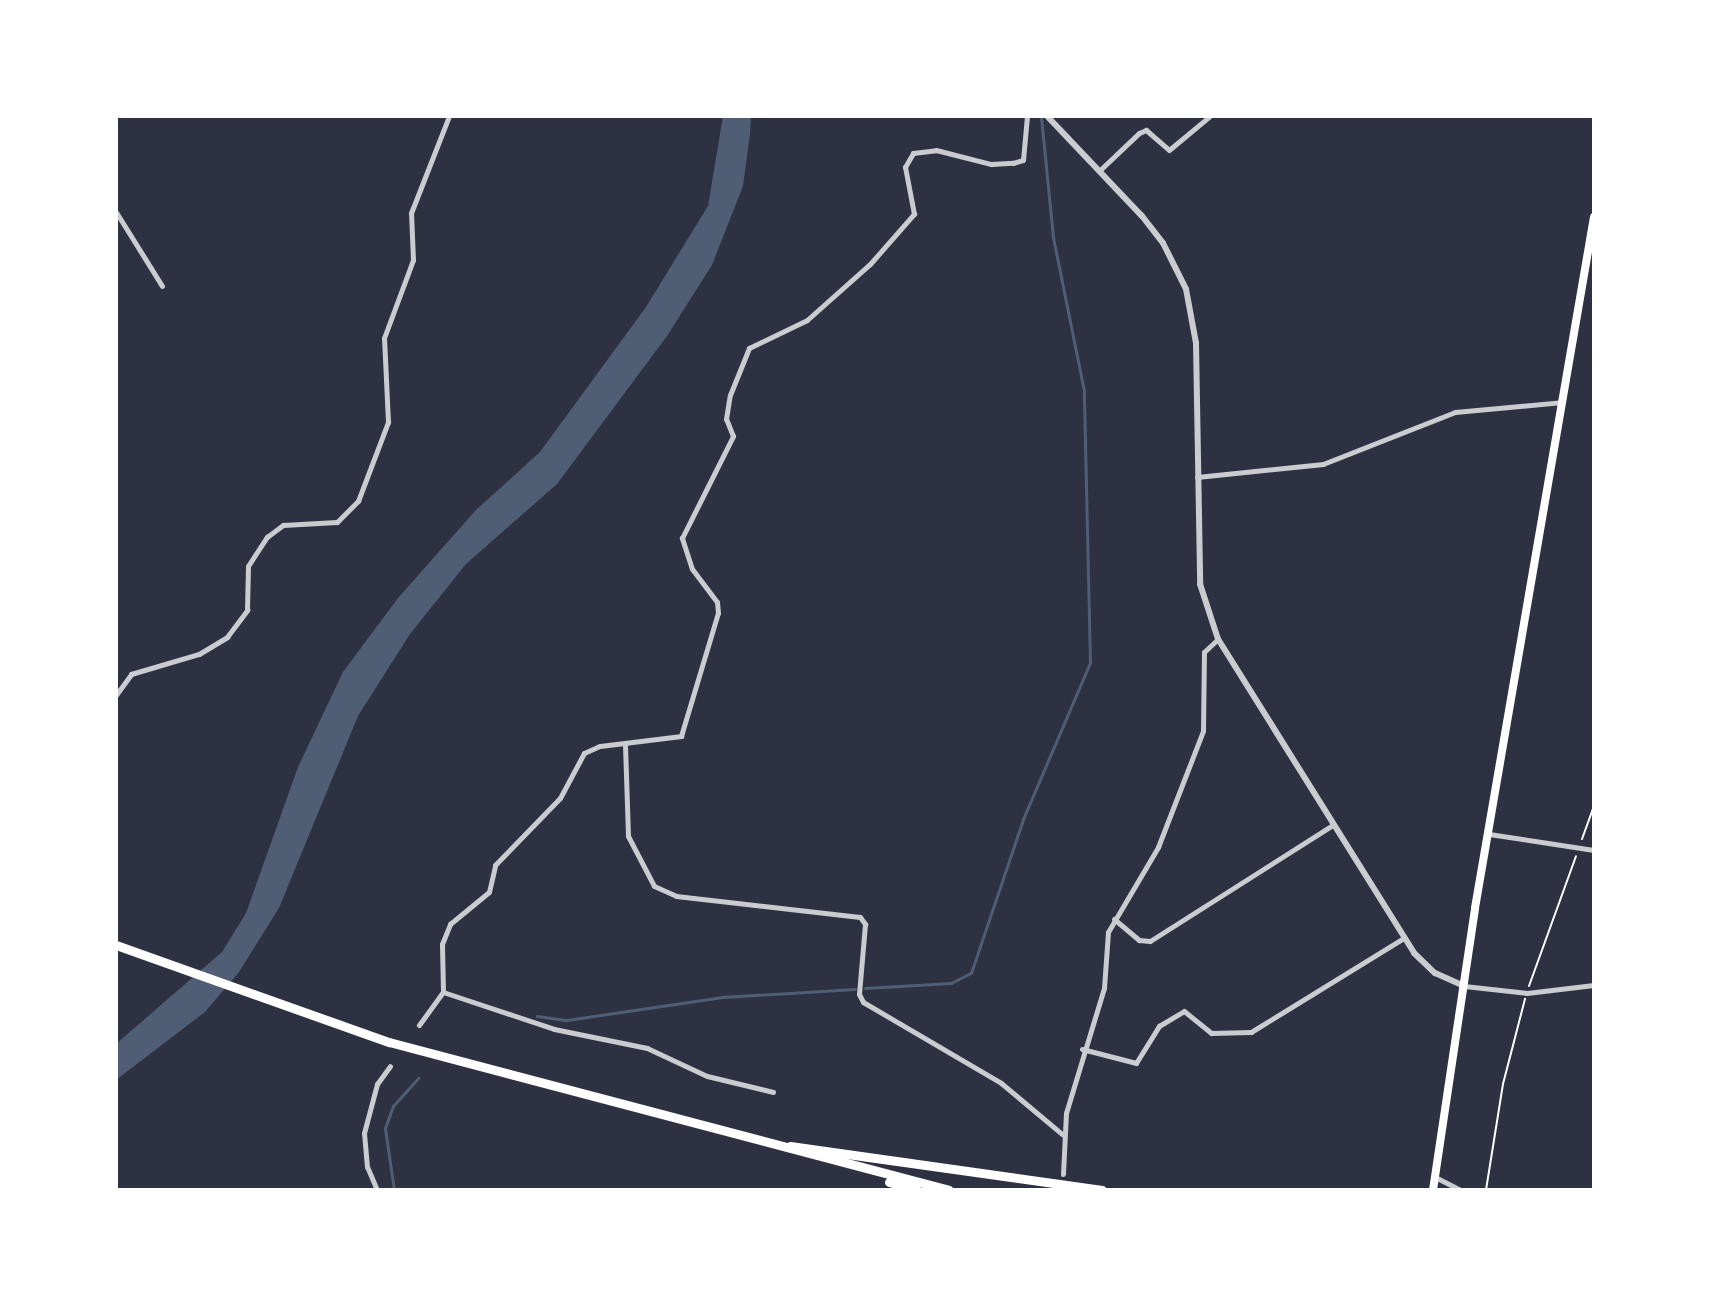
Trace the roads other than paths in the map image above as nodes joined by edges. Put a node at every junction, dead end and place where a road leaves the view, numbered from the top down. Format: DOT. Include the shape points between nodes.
graph roads {
  1 [pos="449,116"];
  2 [pos="1027,116"];
  3 [pos="1047,116"];
  4 [pos="1210,116"];
  5 [pos="1099,171"];
  6 [pos="116,212"];
  7 [pos="1594,217"];
  8 [pos="162,286"];
  9 [pos="1562,402"];
  10 [pos="1197,477"];
  11 [pos="1218,639"];
  12 [pos="116,695"];
  13 [pos="625,745"];
  14 [pos="1333,825"];
  15 [pos="1488,834"];
  16 [pos="1594,850"];
  17 [pos="1114,919"];
  18 [pos="1404,938"];
  19 [pos="116,945"];
  20 [pos="1594,985"];
  21 [pos="1464,986"];
  22 [pos="443,992"];
  23 [pos="419,1025"];
  24 [pos="1082,1049"];
  25 [pos="390,1066"];
  26 [pos="773,1092"];
  27 [pos="1062,1134"];
  28 [pos="736,1138"];
  29 [pos="1063,1174"];
  30 [pos="1435,1177"];
  31 [pos="375,1190"];
  32 [pos="917,1190"];
  33 [pos="949,1190"];
  34 [pos="1102,1190"];
  35 [pos="1433,1190"];
  36 [pos="1460,1190"];
  1 -- 12 [label="street" via="411,213 413,260 384,338 388,422 358,501 337,522 283,525 267,537 248,566 247,610 227,637 199,654 150,664 131,674"];
  2 -- 13 [label="street" via="1023,160 991,164 936,150 913,153 905,167 914,214 870,264 807,320 749,348 730,395 726,419 733,436 682,538 692,569 717,602 718,613 687,722 675,739"];
  3 -- 5 [label="street"];
  4 -- 5 [label="street" via="1169,150 1146,130 1139,133"];
  5 -- 10 [label="street" via="1163,243 1186,289 1196,343"];
  6 -- 8 [label="street"];
  7 -- 9 [label="highway"];
  9 -- 10 [label="street" via="1455,412 1323,464"];
  9 -- 15 [label="highway"];
  10 -- 11 [label="street" via="1200,584"];
  11 -- 14 [label="street"];
  11 -- 17 [label="street" via="1204,652 1203,731 1158,847"];
  13 -- 22 [label="street" via="584,753 560,798 495,865 489,892 450,924 442,944"];
  13 -- 27 [label="street" via="628,836 654,886 676,896 860,917 865,924 859,994 863,1002 1001,1083"];
  14 -- 17 [label="street" via="1150,941 1139,940"];
  14 -- 18 [label="street"];
  15 -- 16 [label="street"];
  15 -- 21 [label="highway"];
  17 -- 24 [label="street" via="1108,932 1104,988"];
  18 -- 21 [label="street" via="1425,965"];
  18 -- 24 [label="street" via="1251,1032 1211,1033 1184,1011 1159,1026 1136,1063"];
  19 -- 28 [label="highway" via="389,1042"];
  20 -- 21 [label="street" via="1527,993"];
  21 -- 30 [label="highway"];
  22 -- 23 [label="street"];
  22 -- 26 [label="street" via="554,1029 647,1048 707,1076"];
  24 -- 27 [label="street"];
  25 -- 31 [label="street" via="377,1084 364,1133"];
  27 -- 29 [label="street"];
  28 -- 32 [label="highway"];
  28 -- 33 [label="highway"];
  28 -- 34 [label="highway"];
  30 -- 35 [label="highway"];
  30 -- 36 [label="street"];
}
